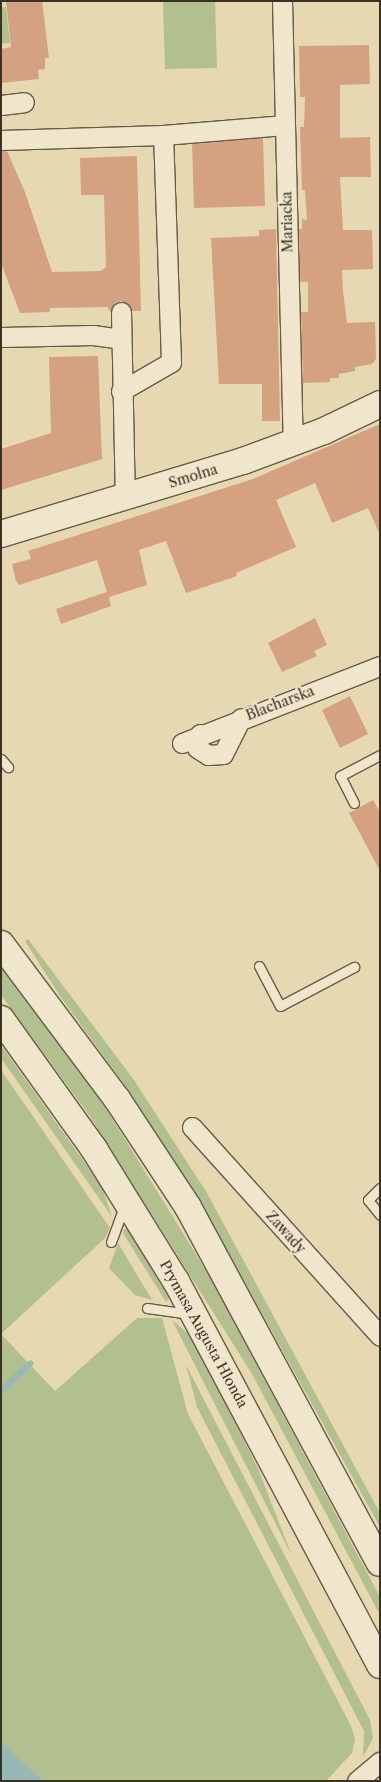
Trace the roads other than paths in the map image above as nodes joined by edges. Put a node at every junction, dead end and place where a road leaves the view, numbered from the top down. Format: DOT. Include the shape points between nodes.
graph roads {
  1 [pos="282,1"];
  2 [pos="24,102"];
  3 [pos="1,105"];
  4 [pos="285,125"];
  5 [pos="163,135"];
  6 [pos="1,140"];
  7 [pos="122,312"];
  8 [pos="1,337"];
  9 [pos="121,339"];
  10 [pos="121,391"];
  11 [pos="380,404"];
  12 [pos="292,442"];
  13 [pos="125,496"];
  14 [pos="1,534"];
  15 [pos="380,666"];
  16 [pos="241,718"];
  17 [pos="200,734"];
  18 [pos="182,743"];
  19 [pos="380,755"];
  20 [pos="1,759"];
  21 [pos="8,767"];
  22 [pos="354,803"];
  23 [pos="1,944"];
  24 [pos="260,966"];
  25 [pos="354,968"];
  26 [pos="1,1019"];
  27 [pos="192,1127"];
  28 [pos="380,1188"];
  29 [pos="127,1200"];
  30 [pos="380,1215"];
  31 [pos="110,1242"];
  32 [pos="147,1308"];
  33 [pos="196,1315"];
  34 [pos="380,1336"];
  35 [pos="380,1563"];
  36 [pos="380,1665"];
  37 [pos="380,1762"];
  38 [pos="357,1781"];
  1 -- 4 [label="street, Mariacka"];
  2 -- 3 [label="street"];
  4 -- 5 [label="street"];
  4 -- 12 [label="street, Mariacka"];
  5 -- 6 [label="street"];
  5 -- 10 [label="street" via="171,362"];
  7 -- 9 [label="street"];
  8 -- 9 [label="street" via="93,335"];
  9 -- 10 [label="street"];
  10 -- 13 [label="street"];
  11 -- 12 [label="main road, Smolna"];
  12 -- 13 [label="main road, Smolna"];
  13 -- 14 [label="main road, Smolna"];
  15 -- 16 [label="street, Blacharska"];
  16 -- 17 [label="street, Blacharska"];
  16 -- 17 [label="street" via="223,754 208,755 197,748"];
  17 -- 18 [label="street, Blacharska"];
  19 -- 22 [label="lane" via="340,776"];
  20 -- 21 [label="lane"];
  23 -- 35 [label="main road" via="117,1099 188,1207"];
  24 -- 25 [label="lane" via="280,1006"];
  26 -- 29 [label="main road, Prymasa Augusta Hlonda"];
  27 -- 34 [label="street, Zawady"];
  28 -- 30 [label="lane" via="368,1200"];
  29 -- 31 [label="lane"];
  29 -- 33 [label="main road, Prymasa Augusta Hlonda"];
  32 -- 33 [label="lane"];
  33 -- 36 [label="main road, Prymasa Augusta Hlonda"];
  37 -- 38 [label="street"];
}
